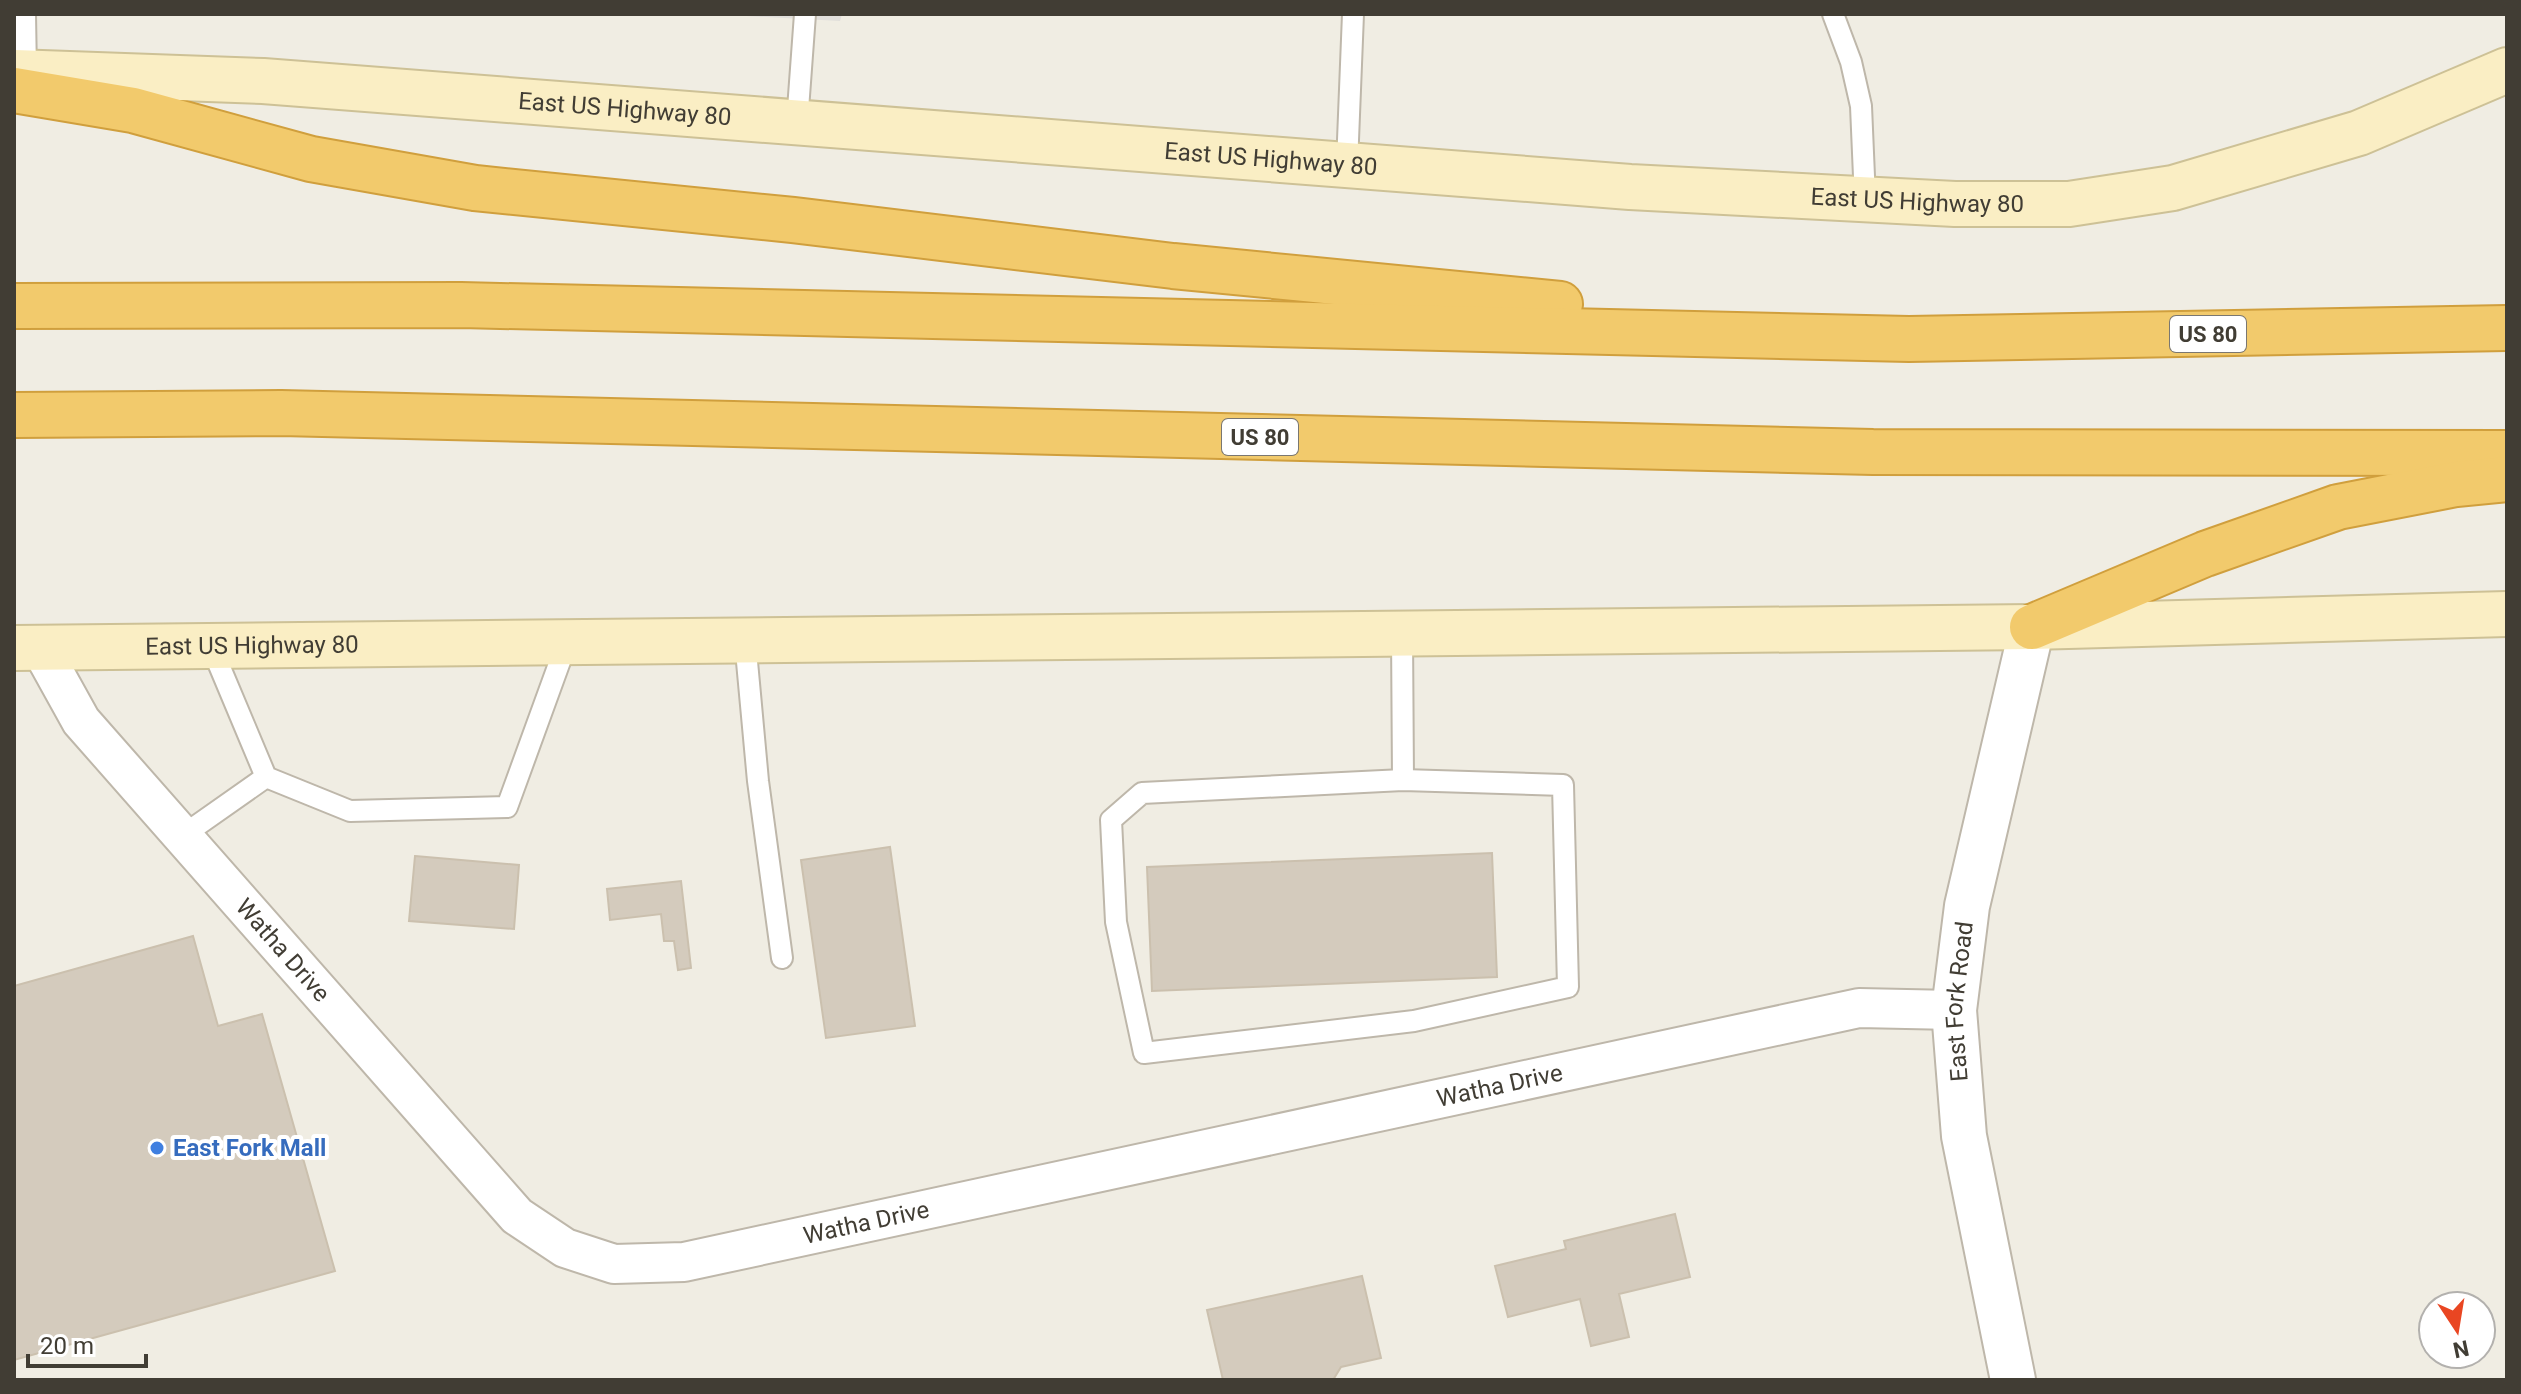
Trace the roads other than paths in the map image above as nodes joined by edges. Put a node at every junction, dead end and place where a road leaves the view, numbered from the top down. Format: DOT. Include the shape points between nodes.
graph roads {
  1 [pos="25,14"];
  2 [pos="805,14"];
  3 [pos="1353,14"];
  4 [pos="1833,14"];
  5 [pos="2507,70"];
  6 [pos="18,78"];
  7 [pos="797,123"];
  8 [pos="1347,165"];
  9 [pos="1865,200"];
  10 [pos="14,306"];
  11 [pos="2507,328"];
  12 [pos="1909,339"];
  13 [pos="14,415"];
  14 [pos="2507,453"];
  15 [pos="2507,479"];
  16 [pos="2507,614"];
  17 [pos="2032,627"];
  18 [pos="1402,633"];
  19 [pos="745,640"];
  20 [pos="567,642"];
  21 [pos="211,646"];
  22 [pos="27,648"];
  23 [pos="266,777"];
  24 [pos="1403,780"];
  25 [pos="182,836"];
  26 [pos="782,958"];
  27 [pos="1954,1010"];
  28 [pos="2013,1380"];
  1 -- 6 [label="lane"];
  2 -- 7 [label="lane"];
  3 -- 8 [label="lane"];
  4 -- 9 [label="lane" via="1861,106"];
  5 -- 9 [label="main road, East US Highway 80" via="2359,133 2173,188 2069,204"];
  6 -- 7 [label="main road, East US Highway 80" via="263,81"];
  6 -- 12 [label="highway" via="311,159 475,188 1173,266"];
  7 -- 8 [label="main road, East US Highway 80"];
  8 -- 9 [label="main road, East US Highway 80"];
  10 -- 12 [label="highway, US 80" via="461,305"];
  11 -- 12 [label="highway, US 80"];
  13 -- 14 [label="highway, US 80" via="281,413 1873,452"];
  15 -- 17 [label="highway" via="2338,507 2205,554"];
  16 -- 17 [label="main road, East US Highway 80"];
  17 -- 18 [label="main road, East US Highway 80"];
  17 -- 27 [label="street, East Fork Road" via="1967,906"];
  18 -- 19 [label="main road, East US Highway 80"];
  18 -- 24 [label="lane"];
  19 -- 20 [label="main road, East US Highway 80"];
  19 -- 26 [label="lane"];
  20 -- 21 [label="main road, East US Highway 80"];
  20 -- 23 [label="lane" via="507,807 350,811"];
  21 -- 22 [label="main road, East US Highway 80"];
  21 -- 23 [label="lane"];
  22 -- 25 [label="street, Watha Drive" via="81,721"];
  23 -- 25 [label="lane"];
  24 -- 24 [label="lane" via="1563,785 1568,987 1414,1021 1144,1053 1116,922 1111,820 1142,793"];
  25 -- 27 [label="street, Watha Drive" via="517,1216 565,1248 614,1264 684,1262 1859,1008"];
  27 -- 28 [label="street, East Fork Road" via="1964,1136"];
}
